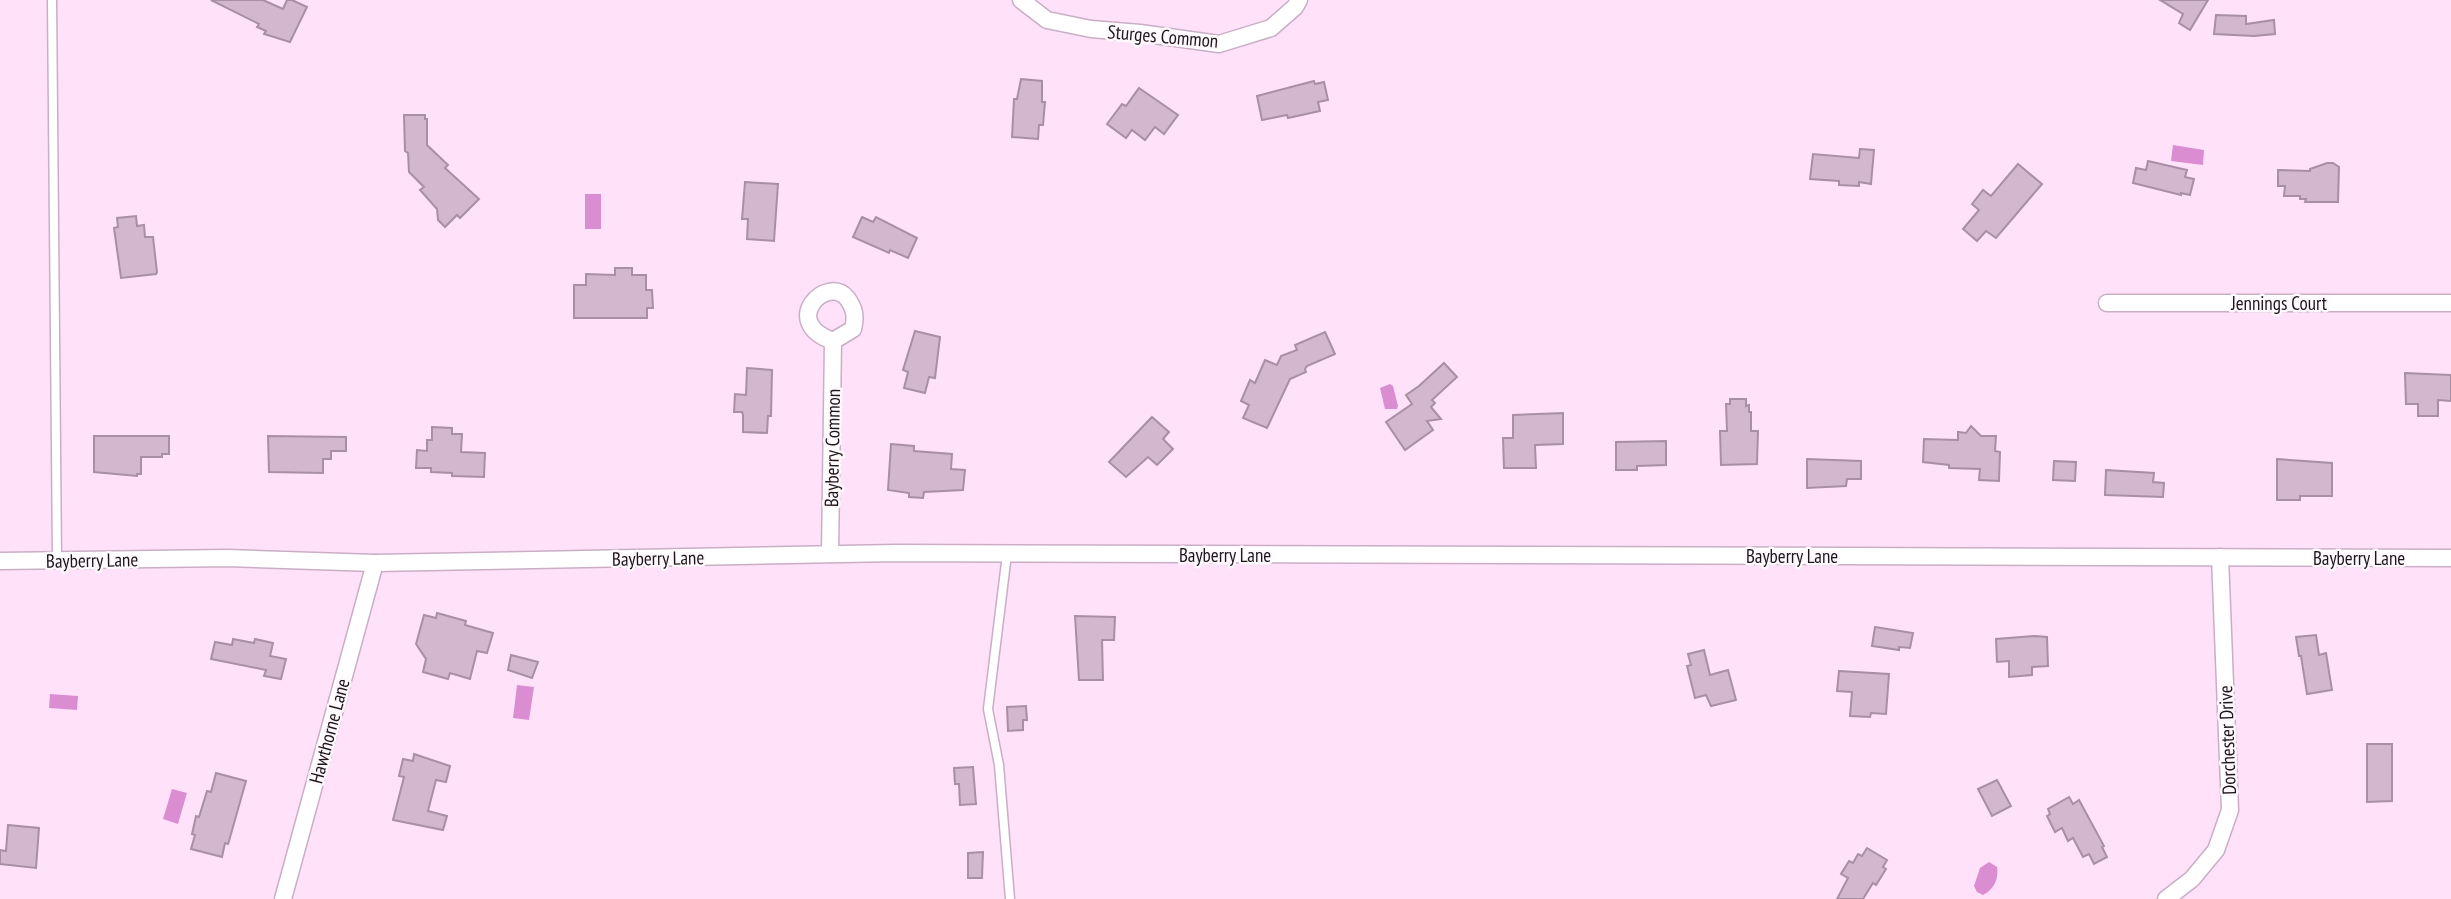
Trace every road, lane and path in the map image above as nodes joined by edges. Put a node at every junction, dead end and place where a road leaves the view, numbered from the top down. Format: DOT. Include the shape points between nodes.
graph roads {
  1 [pos="52,0"];
  2 [pos="1021,0"];
  3 [pos="1298,0"];
  4 [pos="2107,303"];
  5 [pos="2451,303"];
  6 [pos="833,341"];
  7 [pos="830,554"];
  8 [pos="1007,554"];
  9 [pos="2220,557"];
  10 [pos="2451,558"];
  11 [pos="57,560"];
  12 [pos="0,561"];
  13 [pos="375,563"];
  14 [pos="283,899"];
  15 [pos="1010,899"];
  16 [pos="2166,899"];
  1 -- 11 [label="lane"];
  2 -- 3 [label="street, Sturges Common" via="1047,20 1219,44 1271,28"];
  4 -- 5 [label="street, Jennings Court"];
  6 -- 7 [label="street, Bayberry Common"];
  7 -- 8 [label="street, Bayberry Lane"];
  7 -- 13 [label="street, Bayberry Lane"];
  8 -- 9 [label="street, Bayberry Lane"];
  8 -- 15 [label="lane" via="988,709 999,765"];
  9 -- 10 [label="street, Bayberry Lane"];
  9 -- 16 [label="street, Dorchester Drive" via="2230,810 2216,850 2192,879"];
  11 -- 12 [label="street, Bayberry Lane"];
  11 -- 13 [label="street, Bayberry Lane" via="228,558"];
  13 -- 14 [label="street, Hawthorne Lane"];
}
